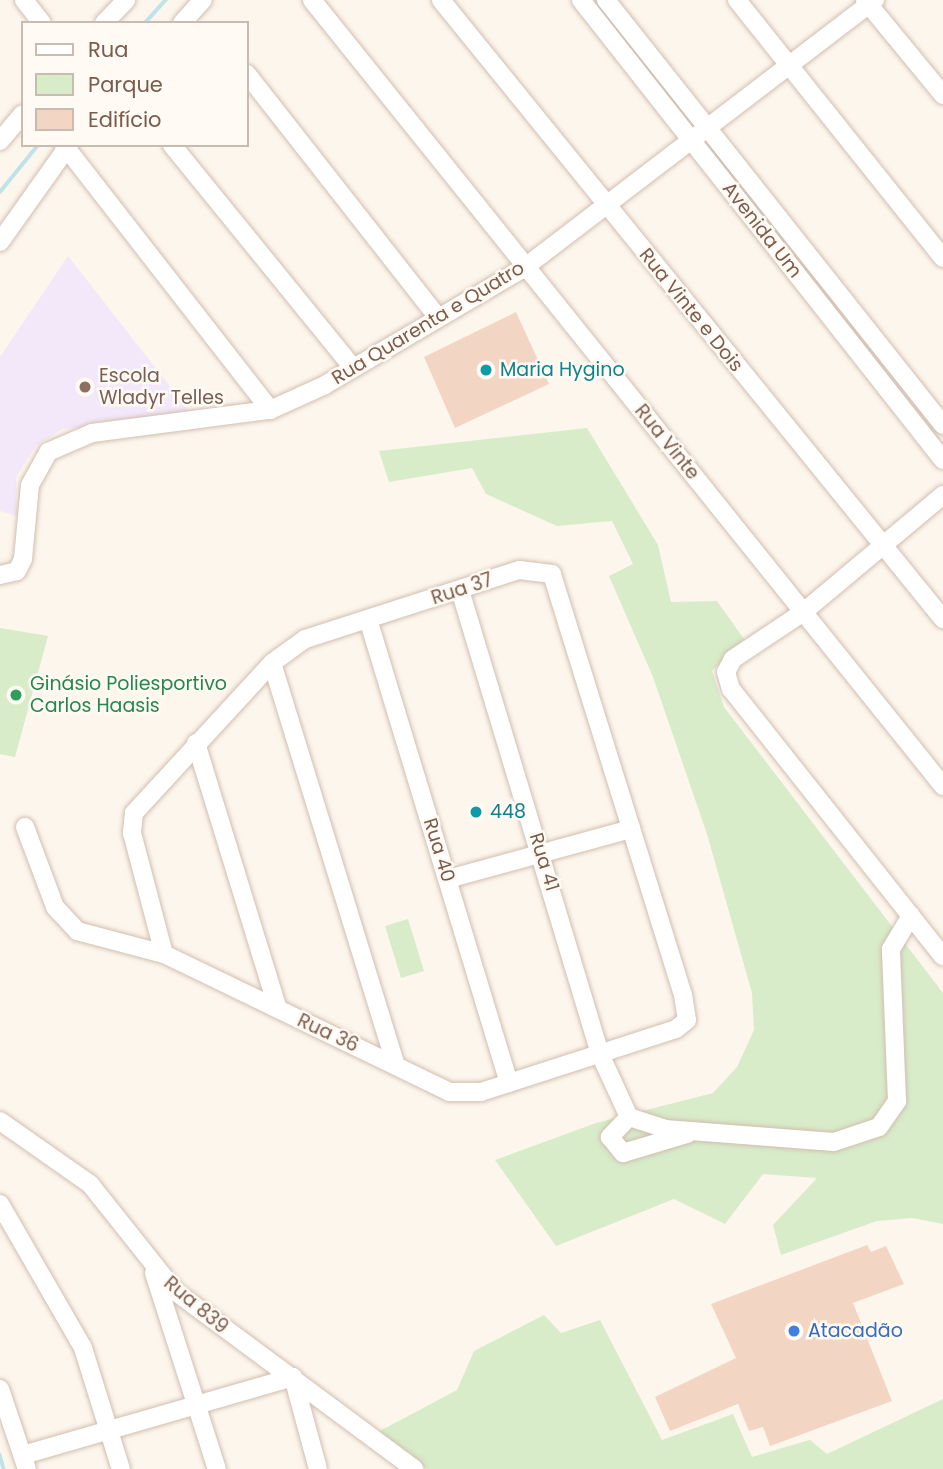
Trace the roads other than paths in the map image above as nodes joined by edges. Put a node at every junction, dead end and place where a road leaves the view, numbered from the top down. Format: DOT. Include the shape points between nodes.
graph roads {
  1 [pos="23,0"];
  2 [pos="126,0"];
  3 [pos="313,0"];
  4 [pos="441,0"];
  5 [pos="581,0"];
  6 [pos="606,0"];
  7 [pos="737,0"];
  8 [pos="870,2"];
  9 [pos="202,10"];
  10 [pos="40,21"];
  11 [pos="106,21"];
  12 [pos="185,21"];
  13 [pos="789,68"];
  14 [pos="248,75"];
  15 [pos="943,95"];
  16 [pos="21,116"];
  17 [pos="708,129"];
  18 [pos="2,131"];
  19 [pos="692,141"];
  20 [pos="65,147"];
  21 [pos="67,147"];
  22 [pos="175,147"];
  23 [pos="606,206"];
  24 [pos="0,242"];
  25 [pos="943,258"];
  26 [pos="524,268"];
  27 [pos="437,316"];
  28 [pos="353,368"];
  29 [pos="270,410"];
  30 [pos="943,425"];
  31 [pos="943,460"];
  32 [pos="943,495"];
  33 [pos="884,544"];
  34 [pos="0,575"];
  35 [pos="460,590"];
  36 [pos="804,611"];
  37 [pos="368,619"];
  38 [pos="943,620"];
  39 [pos="272,663"];
  40 [pos="195,743"];
  41 [pos="943,786"];
  42 [pos="25,827"];
  43 [pos="631,830"];
  44 [pos="541,854"];
  45 [pos="449,879"];
  46 [pos="911,916"];
  47 [pos="164,954"];
  48 [pos="943,956"];
  49 [pos="278,1009"];
  50 [pos="687,1015"];
  51 [pos="600,1054"];
  52 [pos="395,1064"];
  53 [pos="509,1083"];
  54 [pos="629,1117"];
  55 [pos="0,1121"];
  56 [pos="697,1130"];
  57 [pos="0,1204"];
  58 [pos="152,1267"];
  59 [pos="184,1298"];
  60 [pos="174,1326"];
  61 [pos="293,1377"];
  62 [pos="0,1389"];
  63 [pos="200,1407"];
  64 [pos="111,1432"];
  65 [pos="25,1462"];
  66 [pos="409,1467"];
  67 [pos="121,1469"];
  68 [pos="217,1469"];
  69 [pos="318,1469"];
  1 -- 10 [label="street"];
  2 -- 11 [label="street"];
  3 -- 26 [label="street, Rua Vinte"];
  4 -- 23 [label="street, Rua Vinte e Dois"];
  5 -- 19 [label="street, Avenida Um"];
  6 -- 17 [label="street, Avenida Um"];
  7 -- 13 [label="street"];
  8 -- 13 [label="street, Rua Quarenta e Quatro"];
  8 -- 15 [label="street"];
  9 -- 12 [label="street"];
  13 -- 17 [label="street, Rua Quarenta e Quatro"];
  13 -- 25 [label="street"];
  14 -- 27 [label="street"];
  16 -- 18 [label="street"];
  17 -- 19 [label="street, Rua Quarenta e Quatro"];
  17 -- 30 [label="street, Avenida Um"];
  19 -- 23 [label="street, Rua Quarenta e Quatro"];
  19 -- 31 [label="street, Avenida Um"];
  20 -- 24 [label="street"];
  21 -- 29 [label="street"];
  22 -- 28 [label="street"];
  23 -- 26 [label="street, Rua Quarenta e Quatro"];
  23 -- 33 [label="street, Rua Vinte e Dois"];
  26 -- 27 [label="street, Rua Quarenta e Quatro"];
  26 -- 36 [label="street, Rua Vinte"];
  27 -- 28 [label="street, Rua Quarenta e Quatro"];
  28 -- 29 [label="street, Rua Quarenta e Quatro"];
  29 -- 34 [label="street, Rua Quarenta e Quatro" via="68,439 36,467 23,559 18,571"];
  32 -- 33 [label="street"];
  33 -- 36 [label="street"];
  33 -- 38 [label="street, Rua Vinte e Dois"];
  35 -- 37 [label="street, Rua 37"];
  35 -- 43 [label="street, Rua 37" via="533,568 558,582"];
  35 -- 44 [label="street, Rua 41"];
  36 -- 41 [label="street, Rua Vinte"];
  36 -- 46 [label="street" via="733,659 726,672 731,689"];
  37 -- 39 [label="street, Rua 37" via="305,639"];
  37 -- 45 [label="street, Rua 40"];
  39 -- 40 [label="street, Rua 37"];
  39 -- 52 [label="street"];
  40 -- 47 [label="street, Rua 37" via="131,822"];
  40 -- 49 [label="street"];
  42 -- 47 [label="street, Rua 36" via="67,923"];
  43 -- 44 [label="street"];
  43 -- 50 [label="street, Rua 37"];
  44 -- 45 [label="street"];
  44 -- 51 [label="street, Rua 41"];
  45 -- 53 [label="street, Rua 40"];
  46 -- 48 [label="street"];
  46 -- 56 [label="street" via="891,949 897,1081 891,1116 861,1136 834,1142"];
  47 -- 49 [label="street, Rua 36"];
  49 -- 52 [label="street, Rua 36"];
  50 -- 51 [label="street, Rua 36" via="676,1029"];
  51 -- 53 [label="street, Rua 36"];
  51 -- 54 [label="street, Rua 41"];
  52 -- 53 [label="street, Rua 36" via="449,1092 481,1092"];
  54 -- 56 [label="street" via="665,1129"];
  54 -- 56 [label="street" via="610,1137 623,1153"];
  55 -- 58 [label="street, Rua 839" via="90,1184"];
  57 -- 64 [label="street" via="82,1348"];
  58 -- 59 [label="street, Rua 839"];
  58 -- 60 [label="street"];
  59 -- 60 [label="street"];
  59 -- 61 [label="street, Rua 839"];
  60 -- 63 [label="street"];
  61 -- 63 [label="street"];
  61 -- 66 [label="street, Rua 839"];
  61 -- 69 [label="street"];
  62 -- 65 [label="street"];
  63 -- 64 [label="street"];
  63 -- 68 [label="street"];
  64 -- 65 [label="street"];
  64 -- 67 [label="street"];
}
